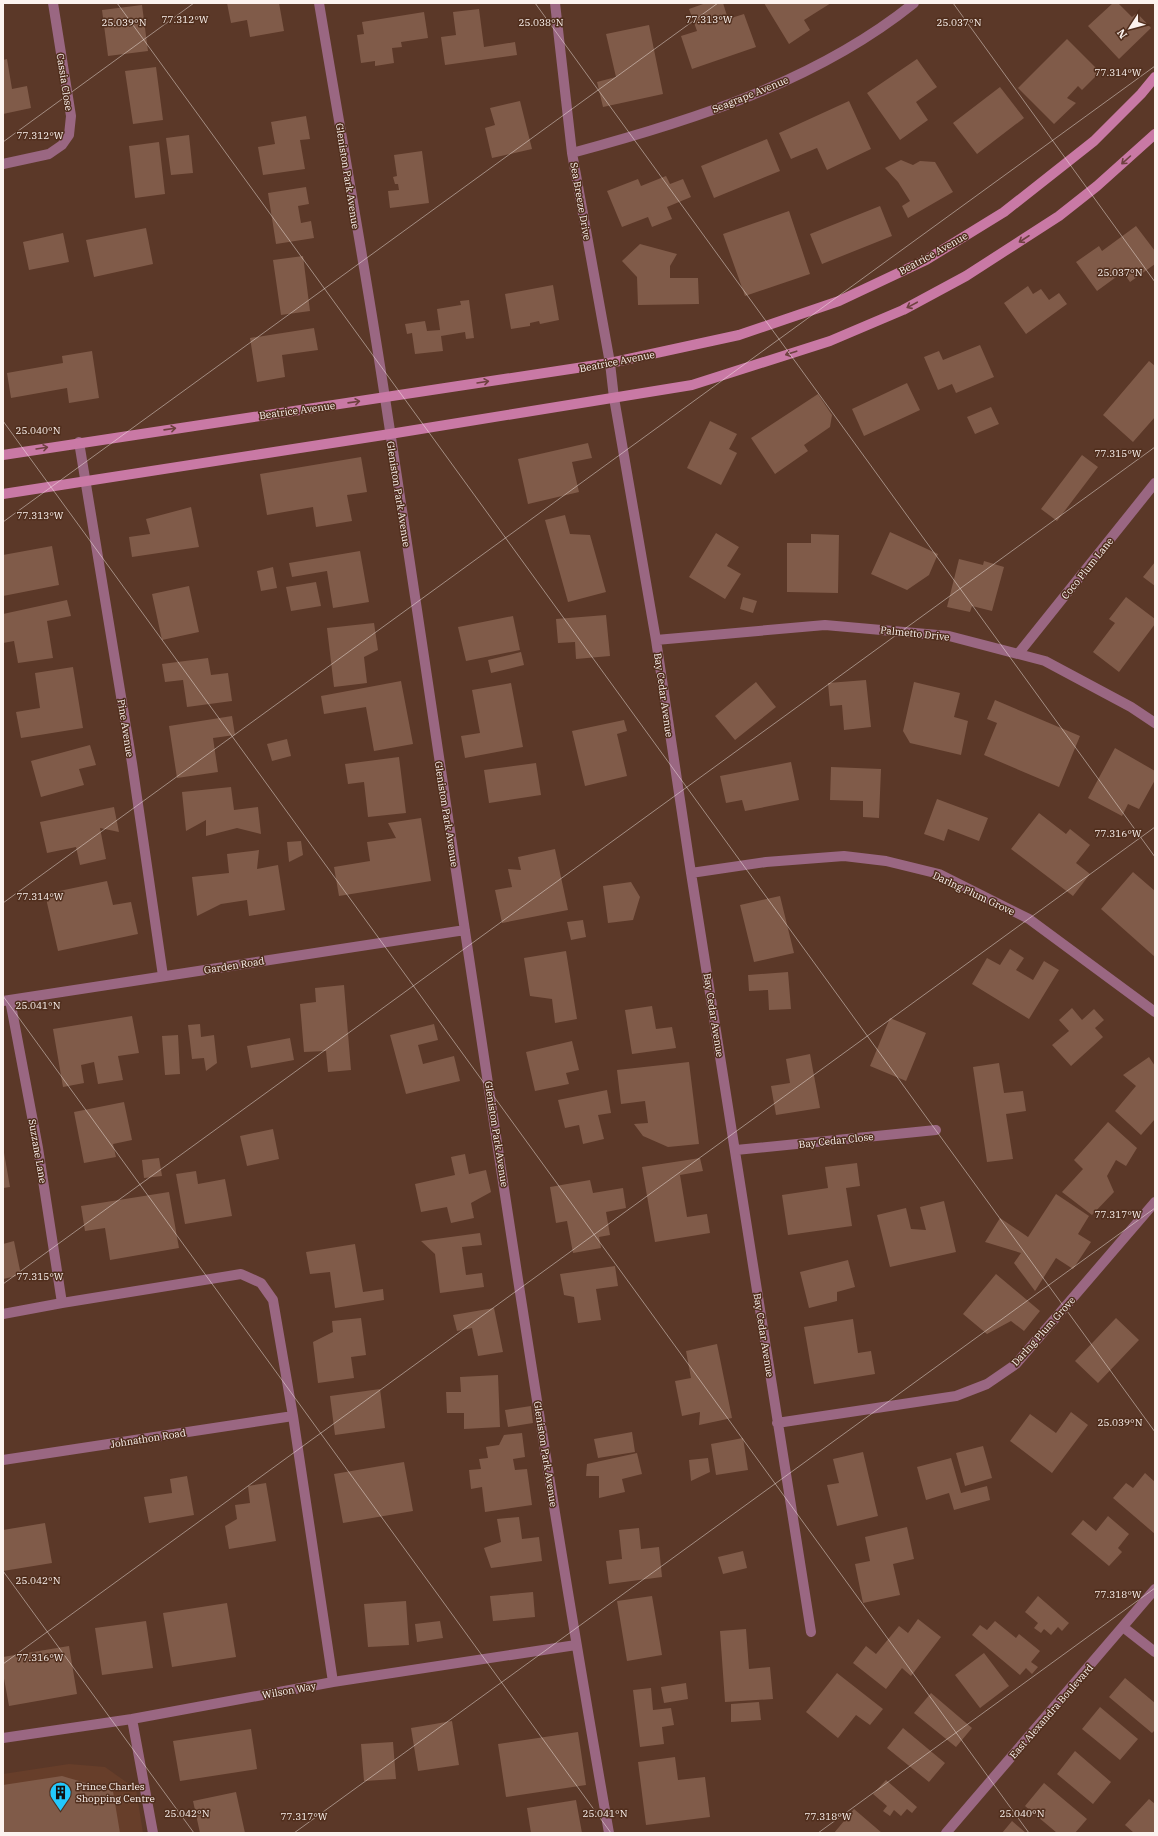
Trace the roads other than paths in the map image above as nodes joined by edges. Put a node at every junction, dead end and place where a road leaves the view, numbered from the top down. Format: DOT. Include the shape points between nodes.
graph roads {
  1 [pos="53,3"];
  2 [pos="319,3"];
  3 [pos="555,3"];
  4 [pos="914,3"];
  5 [pos="1155,77"];
  6 [pos="1155,134"];
  7 [pos="572,153"];
  8 [pos="3,164"];
  9 [pos="610,364"];
  10 [pos="385,397"];
  11 [pos="614,398"];
  12 [pos="390,434"];
  13 [pos="79,442"];
  14 [pos="3,455"];
  15 [pos="86,480"];
  16 [pos="1155,483"];
  17 [pos="3,494"];
  18 [pos="656,640"];
  19 [pos="1018,654"];
  20 [pos="1155,723"];
  21 [pos="691,872"];
  22 [pos="465,930"];
  23 [pos="163,976"];
  24 [pos="6,1000"];
  25 [pos="1155,1012"];
  26 [pos="936,1130"];
  27 [pos="736,1150"];
  28 [pos="1155,1202"];
  29 [pos="62,1303"];
  30 [pos="3,1314"];
  31 [pos="293,1416"];
  32 [pos="777,1423"];
  33 [pos="3,1460"];
  34 [pos="1155,1589"];
  35 [pos="1123,1626"];
  36 [pos="812,1632"];
  37 [pos="576,1645"];
  38 [pos="1155,1652"];
  39 [pos="333,1682"];
  40 [pos="132,1719"];
  41 [pos="3,1738"];
  42 [pos="153,1833"];
  43 [pos="609,1833"];
  44 [pos="946,1833"];
  1 -- 8 [label="street, Cassia Close" via="71,116 69,135 62,145 49,154"];
  2 -- 10 [label="street, Gleniston Park Avenue"];
  3 -- 7 [label="street, Sea Breeze Drive"];
  4 -- 7 [label="street, Seagrape Avenue" via="838,54 777,84 678,122"];
  5 -- 9 [label="main road, Beatrice Avenue" via="1094,141 1004,212 926,260 839,301 739,335"];
  6 -- 11 [label="main road, one-way" via="1059,216 966,276 903,310 830,341 692,385"];
  7 -- 9 [label="street, Sea Breeze Drive"];
  10 -- 9 [label="main road, Beatrice Avenue, one-way"];
  9 -- 11 [label="street, Sea Breeze Drive"];
  10 -- 12 [label="street, Gleniston Park Avenue"];
  13 -- 10 [label="main road, Beatrice Avenue, one-way"];
  11 -- 12 [label="main road"];
  11 -- 18 [label="street, Bay Cedar Avenue"];
  12 -- 15 [label="main road"];
  12 -- 22 [label="street, Gleniston Park Avenue"];
  14 -- 13 [label="main road, Beatrice Avenue, one-way"];
  13 -- 15 [label="street, Pine Avenue"];
  15 -- 17 [label="main road"];
  15 -- 23 [label="street, Pine Avenue" via="131,755"];
  16 -- 19 [label="street, Coco Plum Lane"];
  18 -- 19 [label="street, Palmetto Drive" via="825,625 949,636"];
  18 -- 21 [label="street, Bay Cedar Avenue"];
  19 -- 20 [label="street, Palmetto Drive" via="1045,661 1131,707"];
  21 -- 25 [label="street, Darlng Plum Grove" via="766,862 844,856 939,874 1029,919"];
  21 -- 27 [label="street, Bay Cedar Avenue"];
  22 -- 23 [label="street, Garden Road"];
  22 -- 37 [label="street, Gleniston Park Avenue"];
  23 -- 24 [label="street, Garden Road"];
  24 -- 29 [label="street, Suzzane Lane" via="38,1148"];
  26 -- 27 [label="street, Bay Cedar Close"];
  27 -- 32 [label="street, Bay Cedar Avenue"];
  28 -- 32 [label="street, Darlng Plum Grove" via="1016,1364 987,1384 956,1396"];
  29 -- 30 [label="street"];
  29 -- 31 [label="street" via="240,1274 261,1284 273,1300"];
  31 -- 33 [label="street, Johnathon Road"];
  31 -- 39 [label="street"];
  32 -- 36 [label="street, Bay Cedar Avenue"];
  34 -- 35 [label="street, East Alexandra Boulevard"];
  35 -- 38 [label="street"];
  35 -- 44 [label="street, East Alexandra Boulevard"];
  37 -- 39 [label="street, Wilson Way"];
  37 -- 43 [label="street, Gleniston Park Avenue"];
  39 -- 40 [label="street, Wilson Way"];
  40 -- 41 [label="street, Wilson Way"];
  40 -- 42 [label="street"];
}
